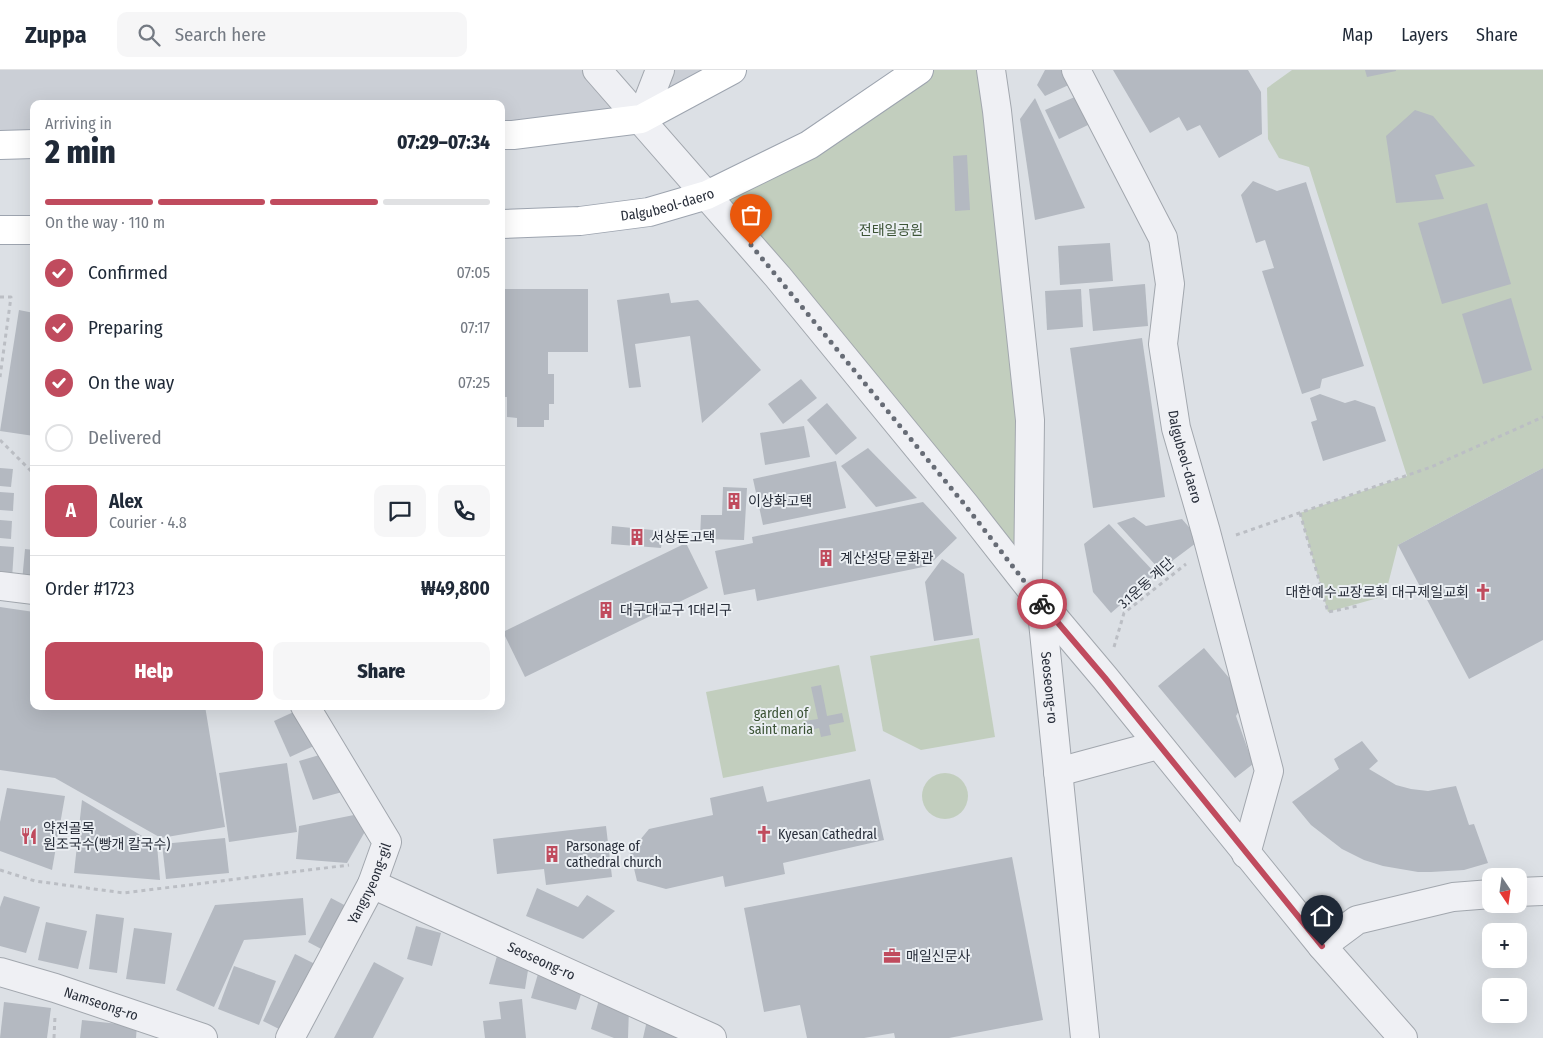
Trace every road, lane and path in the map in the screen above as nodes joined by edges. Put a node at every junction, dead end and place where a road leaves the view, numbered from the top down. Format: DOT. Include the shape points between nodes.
graph roads {
  1 [pos="598,70"];
  2 [pos="660,70"];
  3 [pos="732,70"];
  4 [pos="919,70"];
  5 [pos="991,70"];
  6 [pos="1076,70"];
  7 [pos="641,119"];
  8 [pos="505,135"];
  9 [pos="30,144"];
  10 [pos="0,145"];
  11 [pos="707,195"];
  12 [pos="505,224"];
  13 [pos="0,230"];
  14 [pos="30,230"];
  15 [pos="0,297"];
  16 [pos="0,377"];
  17 [pos="1543,417"];
  18 [pos="0,440"];
  19 [pos="30,470"];
  20 [pos="1300,513"];
  21 [pos="1209,545"];
  22 [pos="0,586"];
  23 [pos="30,590"];
  24 [pos="1034,593"];
  25 [pos="1358,606"];
  26 [pos="1105,678"];
  27 [pos="307,710"];
  28 [pos="1158,745"];
  29 [pos="1058,772"];
  30 [pos="1246,854"];
  31 [pos="0,870"];
  32 [pos="376,873"];
  33 [pos="1543,891"];
  34 [pos="1528,892"];
  35 [pos="1482,895"];
  36 [pos="1322,946"];
  37 [pos="0,972"];
  38 [pos="203,1038"];
  39 [pos="290,1038"];
  40 [pos="712,1038"];
  41 [pos="1085,1038"];
  42 [pos="1403,1038"];
  1 -- 7 [label="street"];
  2 -- 7 [label="street"];
  3 -- 7 [label="main road"];
  4 -- 11 [label="main road, Dalgubeol-daero" via="808,145"];
  5 -- 24 [label="street, Seoseong-ro" via="1030,420"];
  6 -- 21 [label="street, Dalgubeol-daero" via="1163,238 1170,284 1163,344 1176,428"];
  7 -- 8 [label="main road"];
  7 -- 11 [label="street"];
  9 -- 10 [label="main road"];
  11 -- 12 [label="main road, Dalgubeol-daero" via="649,212 580,221"];
  11 -- 24 [label="street" via="965,505"];
  13 -- 14 [label="main road"];
  15 -- 16 [label="path" via="10,297"];
  17 -- 20 [label="path, 3.1운동 계단" via="1431,468"];
  18 -- 19 [label="path"];
  20 -- 21 [label="path, 3.1운동 계단"];
  20 -- 25 [label="path" via="1328,612"];
  21 -- 26 [label="path, 3.1운동 계단" via="1124,613"];
  21 -- 30 [label="street, Dalgubeol-daero" via="1269,771"];
  22 -- 23 [label="street"];
  24 -- 26 [label="street"];
  24 -- 29 [label="street, Seoseong-ro"];
  26 -- 28 [label="street"];
  27 -- 32 [label="street, Yangnyeong-gil" via="387,842"];
  28 -- 29 [label="street"];
  28 -- 30 [label="street"];
  29 -- 41 [label="street, Seoseong-ro"];
  30 -- 36 [label="street"];
  31 -- 32 [label="path" via="35,882 124,893"];
  32 -- 39 [label="street, Yangnyeong-gil"];
  32 -- 40 [label="street, Seoseong-ro"];
  33 -- 34 [label="street"];
  35 -- 36 [label="street" via="1453,897 1358,920"];
  36 -- 42 [label="street"];
  37 -- 38 [label="street, Namseong-ro"];
}
